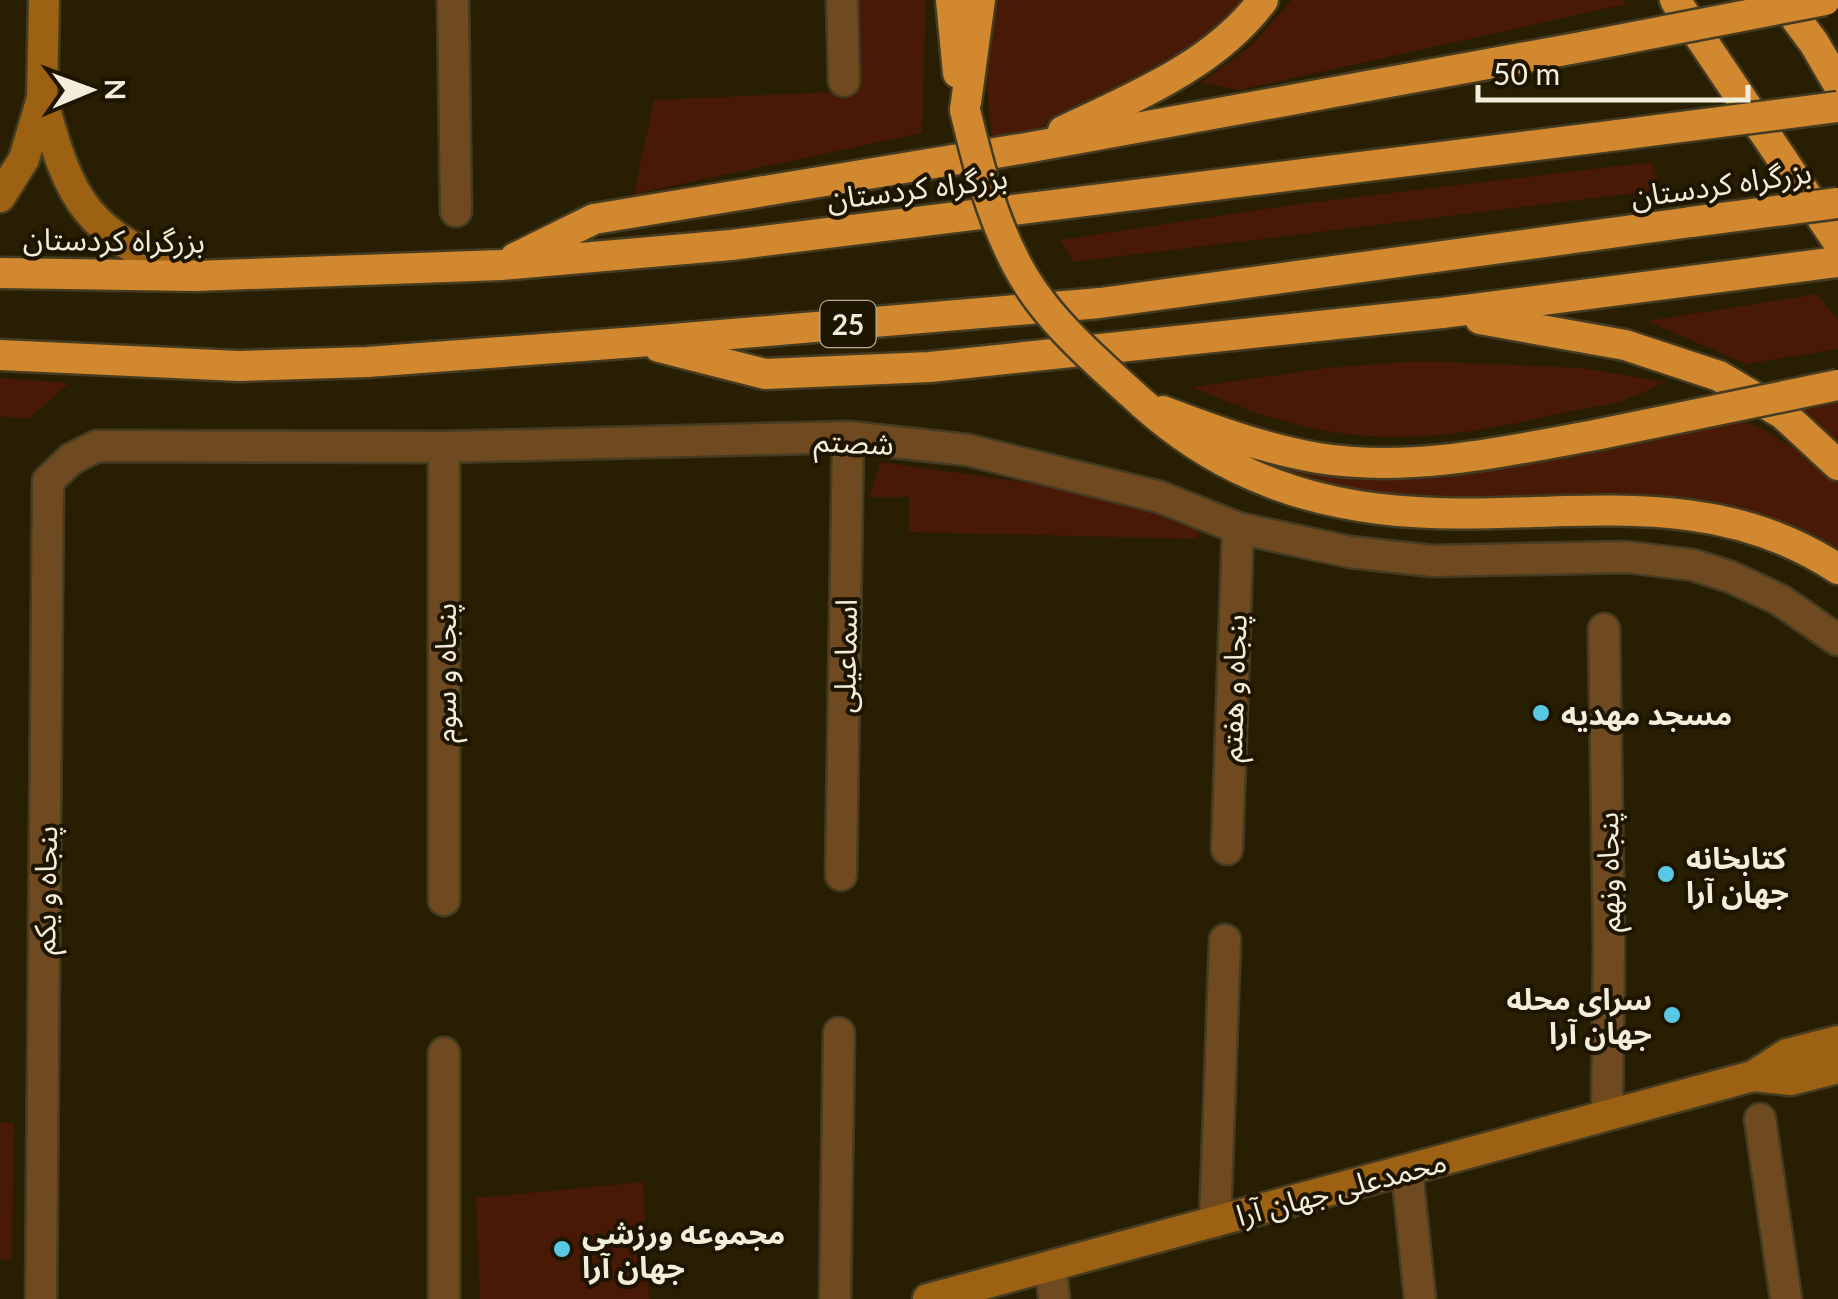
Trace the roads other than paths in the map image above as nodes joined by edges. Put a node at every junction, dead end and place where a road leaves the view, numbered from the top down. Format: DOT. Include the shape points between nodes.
graph roads {
  1 [pos="44,0"];
  2 [pos="453,0"];
  3 [pos="842,0"];
  4 [pos="952,0"];
  5 [pos="980,0"];
  6 [pos="1263,0"];
  7 [pos="1675,0"];
  8 [pos="1782,0"];
  9 [pos="1825,0"];
  10 [pos="844,82"];
  11 [pos="1838,84"];
  12 [pos="42,98"];
  13 [pos="1838,108"];
  14 [pos="965,110"];
  15 [pos="1026,148"];
  16 [pos="0,197"];
  17 [pos="1838,203"];
  18 [pos="456,211"];
  19 [pos="1838,242"];
  20 [pos="1838,262"];
  21 [pos="501,265"];
  22 [pos="0,273"];
  23 [pos="195,276"];
  24 [pos="1442,313"];
  25 [pos="637,342"];
  26 [pos="0,355"];
  27 [pos="1838,385"];
  28 [pos="1142,403"];
  29 [pos="848,437"];
  30 [pos="444,446"];
  31 [pos="1838,465"];
  32 [pos="48,481"];
  33 [pos="1238,528"];
  34 [pos="1838,570"];
  35 [pos="1604,629"];
  36 [pos="1838,640"];
  37 [pos="1227,849"];
  38 [pos="841,875"];
  39 [pos="444,900"];
  40 [pos="1224,940"];
  41 [pos="839,1033"];
  42 [pos="1838,1041"];
  43 [pos="444,1053"];
  44 [pos="1838,1068"];
  45 [pos="1754,1076"];
  46 [pos="1607,1116"];
  47 [pos="1760,1119"];
  48 [pos="1407,1170"];
  49 [pos="1215,1222"];
  50 [pos="1050,1266"];
  51 [pos="41,1299"];
  52 [pos="444,1299"];
  53 [pos="835,1299"];
  54 [pos="928,1299"];
  55 [pos="1054,1299"];
  56 [pos="1420,1299"];
  57 [pos="1786,1299"];
  1 -- 12 [label="main road"];
  2 -- 18 [label="street"];
  3 -- 10 [label="street"];
  4 -- 14 [label="highway"];
  5 -- 14 [label="highway"];
  6 -- 15 [label="highway" via="1234,35 1187,67"];
  7 -- 19 [label="highway"];
  8 -- 11 [label="highway"];
  9 -- 15 [label="highway, bridge"];
  12 -- 16 [label="main road" via="24,159"];
  12 -- 23 [label="main road" via="62,170 99,224 128,247"];
  13 -- 21 [label="highway, بزرگراه کردستان, bridge" via="731,245"];
  14 -- 28 [label="highway, bridge" via="985,194 1018,268 1050,312"];
  15 -- 21 [label="highway" via="594,219"];
  17 -- 25 [label="highway, بزرگراه کردستان / 25, bridge" via="1100,303"];
  20 -- 24 [label="highway"];
  21 -- 23 [label="highway, بزرگراه کردستان"];
  22 -- 23 [label="highway, بزرگراه کردستان"];
  24 -- 25 [label="highway" via="949,365 765,374"];
  24 -- 31 [label="highway" via="1626,345 1718,376 1783,414"];
  25 -- 26 [label="highway, بزرگراه کردستان / 25" via="239,366"];
  27 -- 28 [label="highway, bridge" via="1600,434 1374,463 1317,458 1246,440"];
  28 -- 34 [label="highway" via="1179,437 1292,492 1423,512 1684,512 1780,538"];
  29 -- 30 [label="street, شصتم"];
  29 -- 33 [label="street, شصتم" via="968,450 1054,468"];
  29 -- 38 [label="street, اسماعیلی"];
  30 -- 32 [label="street, شصتم" via="97,446"];
  30 -- 39 [label="street, پنجاه و سوم"];
  32 -- 51 [label="street, پنجاه و یکم"];
  33 -- 36 [label="street, شصتم" via="1350,552 1434,561 1657,558 1731,577 1780,600"];
  33 -- 37 [label="street, پنجاه و هفتم"];
  35 -- 46 [label="street, پنجاه ونهم"];
  40 -- 49 [label="street"];
  41 -- 53 [label="street"];
  42 -- 45 [label="main road, محمدعلی جهان آرا" via="1786,1054"];
  43 -- 52 [label="street"];
  44 -- 45 [label="main road, محمدعلی جهان آرا" via="1791,1080"];
  45 -- 46 [label="main road, محمدعلی جهان آرا"];
  46 -- 48 [label="main road, محمدعلی جهان آرا"];
  47 -- 57 [label="street"];
  48 -- 49 [label="main road, محمدعلی جهان آرا"];
  48 -- 56 [label="street"];
  49 -- 50 [label="main road, محمدعلی جهان آرا"];
  50 -- 54 [label="main road, محمدعلی جهان آرا"];
  50 -- 55 [label="street"];
}
